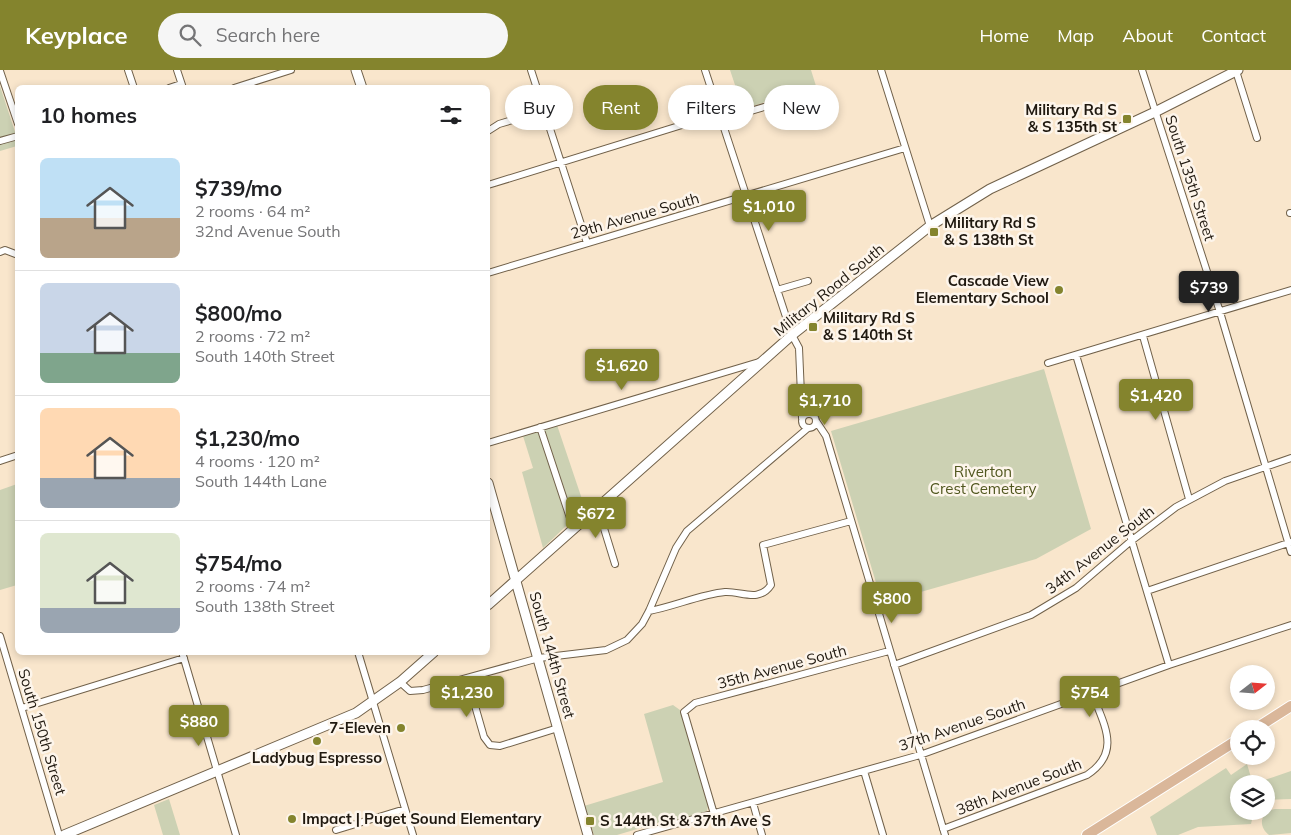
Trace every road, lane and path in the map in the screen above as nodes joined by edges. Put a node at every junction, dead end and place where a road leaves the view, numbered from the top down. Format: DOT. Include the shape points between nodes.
graph roads {
  1 [pos="128,70"];
  2 [pos="177,70"];
  3 [pos="291,70"];
  4 [pos="356,70"];
  5 [pos="531,70"];
  6 [pos="705,70"];
  7 [pos="881,70"];
  8 [pos="1142,70"];
  9 [pos="1237,70"];
  10 [pos="0,71"];
  11 [pos="133,85"];
  12 [pos="182,85"];
  13 [pos="244,85"];
  14 [pos="361,85"];
  15 [pos="535,85"];
  16 [pos="710,85"];
  17 [pos="1155,112"];
  18 [pos="15,115"];
  19 [pos="505,122"];
  20 [pos="490,130"];
  21 [pos="549,130"];
  22 [pos="668,130"];
  23 [pos="723,130"];
  24 [pos="15,137"];
  25 [pos="1257,138"];
  26 [pos="0,141"];
  27 [pos="905,148"];
  28 [pos="561,164"];
  29 [pos="490,184"];
  30 [pos="745,197"];
  31 [pos="930,226"];
  32 [pos="587,244"];
  33 [pos="0,252"];
  34 [pos="15,254"];
  35 [pos="490,272"];
  36 [pos="808,281"];
  37 [pos="777,290"];
  38 [pos="1291,290"];
  39 [pos="1220,312"];
  40 [pos="792,335"];
  41 [pos="1143,336"];
  42 [pos="1076,356"];
  43 [pos="763,361"];
  44 [pos="1048,363"];
  45 [pos="804,418"];
  46 [pos="814,425"];
  47 [pos="540,427"];
  48 [pos="793,441"];
  49 [pos="490,442"];
  50 [pos="15,456"];
  51 [pos="1291,458"];
  52 [pos="0,461"];
  53 [pos="1266,466"];
  54 [pos="490,490"];
  55 [pos="1190,499"];
  56 [pos="598,509"];
  57 [pos="851,521"];
  58 [pos="574,530"];
  59 [pos="1131,541"];
  60 [pos="1290,543"];
  61 [pos="1291,552"];
  62 [pos="615,564"];
  63 [pos="516,579"];
  64 [pos="1147,591"];
  65 [pos="490,603"];
  66 [pos="649,611"];
  67 [pos="1291,625"];
  68 [pos="0,638"];
  69 [pos="889,651"];
  70 [pos="183,655"];
  71 [pos="359,655"];
  72 [pos="431,655"];
  73 [pos="539,658"];
  74 [pos="894,665"];
  75 [pos="1169,665"];
  76 [pos="468,678"];
  77 [pos="400,682"];
  78 [pos="1092,693"];
  79 [pos="373,702"];
  80 [pos="1291,706"];
  81 [pos="22,708"];
  82 [pos="1269,720"];
  83 [pos="558,728"];
  84 [pos="1230,745"];
  85 [pos="920,755"];
  86 [pos="217,771"];
  87 [pos="864,771"];
  88 [pos="753,803"];
  89 [pos="405,809"];
  90 [pos="714,814"];
  91 [pos="336,830"];
  92 [pos="944,832"];
  93 [pos="59,835"];
  94 [pos="64,835"];
  95 [pos="236,835"];
  96 [pos="412,835"];
  97 [pos="588,835"];
  98 [pos="637,835"];
  99 [pos="762,835"];
  100 [pos="883,835"];
  101 [pos="1087,835"];
  1 -- 11 [label="street"];
  2 -- 12 [label="street"];
  3 -- 13 [label="street"];
  4 -- 14 [label="street"];
  5 -- 15 [label="street"];
  6 -- 16 [label="street"];
  7 -- 27 [label="street"];
  8 -- 17 [label="street, South 135th Street"];
  9 -- 17 [label="street, Military Road South"];
  9 -- 25 [label="street"];
  10 -- 18 [label="street"];
  17 -- 31 [label="street, Military Road South" via="990,189"];
  17 -- 39 [label="street, South 135th Street"];
  19 -- 20 [label="street"];
  21 -- 28 [label="street"];
  22 -- 28 [label="street"];
  23 -- 30 [label="street"];
  24 -- 26 [label="street"];
  27 -- 30 [label="street, 29th Avenue South"];
  27 -- 31 [label="street"];
  28 -- 29 [label="street"];
  28 -- 32 [label="street"];
  30 -- 32 [label="street, 29th Avenue South"];
  30 -- 37 [label="street"];
  31 -- 40 [label="street, Military Road South"];
  32 -- 35 [label="street, 29th Avenue South"];
  33 -- 34 [label="street" via="5,250"];
  36 -- 37 [label="street"];
  37 -- 40 [label="street"];
  38 -- 39 [label="street"];
  39 -- 41 [label="street"];
  39 -- 53 [label="street, South 135th Street"];
  40 -- 43 [label="street, Military Road South"];
  40 -- 45 [label="street" via="799,348"];
  41 -- 42 [label="street"];
  41 -- 55 [label="street"];
  42 -- 44 [label="street"];
  42 -- 59 [label="street"];
  43 -- 47 [label="street"];
  43 -- 56 [label="street, Military Road South"];
  45 -- 46 [label="street"];
  45 -- 46 [label="street" via="813,415"];
  45 -- 48 [label="street"];
  46 -- 48 [label="street"];
  46 -- 57 [label="street" via="826,436"];
  47 -- 49 [label="street"];
  47 -- 58 [label="street"];
  48 -- 66 [label="street" via="687,531 676,548"];
  50 -- 52 [label="street"];
  51 -- 53 [label="street, 34th Avenue South"];
  53 -- 55 [label="street, 34th Avenue South" via="1225,481"];
  53 -- 60 [label="street, South 135th Street"];
  54 -- 63 [label="street, South 144th Street"];
  55 -- 59 [label="street, 34th Avenue South"];
  56 -- 58 [label="street, Military Road South"];
  56 -- 62 [label="street"];
  57 -- 66 [label="street" via="763,546 771,585 761,594 750,596 725,592"];
  57 -- 69 [label="street"];
  58 -- 63 [label="street, Military Road South"];
  59 -- 64 [label="street"];
  59 -- 74 [label="street, 34th Avenue South" via="1076,588 1031,615"];
  60 -- 61 [label="street, South 135th Street"];
  60 -- 64 [label="street"];
  63 -- 65 [label="street, Military Road South"];
  63 -- 73 [label="street, South 144th Street"];
  64 -- 75 [label="street"];
  66 -- 73 [label="street" via="635,633 617,645 599,651"];
  67 -- 75 [label="street, 37th Avenue South"];
  68 -- 81 [label="street, South 150th Street"];
  69 -- 74 [label="street"];
  69 -- 90 [label="street, 35th Avenue South" via="695,703 684,712"];
  70 -- 81 [label="street"];
  70 -- 86 [label="street"];
  71 -- 79 [label="street"];
  72 -- 77 [label="street"];
  73 -- 76 [label="street"];
  73 -- 83 [label="street, South 144th Street"];
  74 -- 85 [label="street"];
  75 -- 78 [label="street, 37th Avenue South"];
  76 -- 77 [label="street" via="414,691"];
  76 -- 83 [label="street" via="484,738 490,745 500,746"];
  77 -- 79 [label="street"];
  78 -- 85 [label="street, 37th Avenue South"];
  78 -- 92 [label="street, 38th Avenue South" via="1108,736 1107,753 1102,762 1087,776"];
  79 -- 86 [label="street" via="333,724"];
  79 -- 89 [label="street"];
  80 -- 82 [label="main road"];
  81 -- 93 [label="street, South 150th Street"];
  83 -- 97 [label="street, South 144th Street"];
  84 -- 101 [label="main road"];
  85 -- 87 [label="street, 37th Avenue South"];
  85 -- 92 [label="street"];
  86 -- 94 [label="street"];
  86 -- 95 [label="street"];
  87 -- 88 [label="street, 37th Avenue South"];
  87 -- 100 [label="street"];
  88 -- 90 [label="street, 37th Avenue South"];
  88 -- 99 [label="street"];
  89 -- 91 [label="street"];
  89 -- 96 [label="street"];
  90 -- 98 [label="street, 37th Avenue South"];
}
